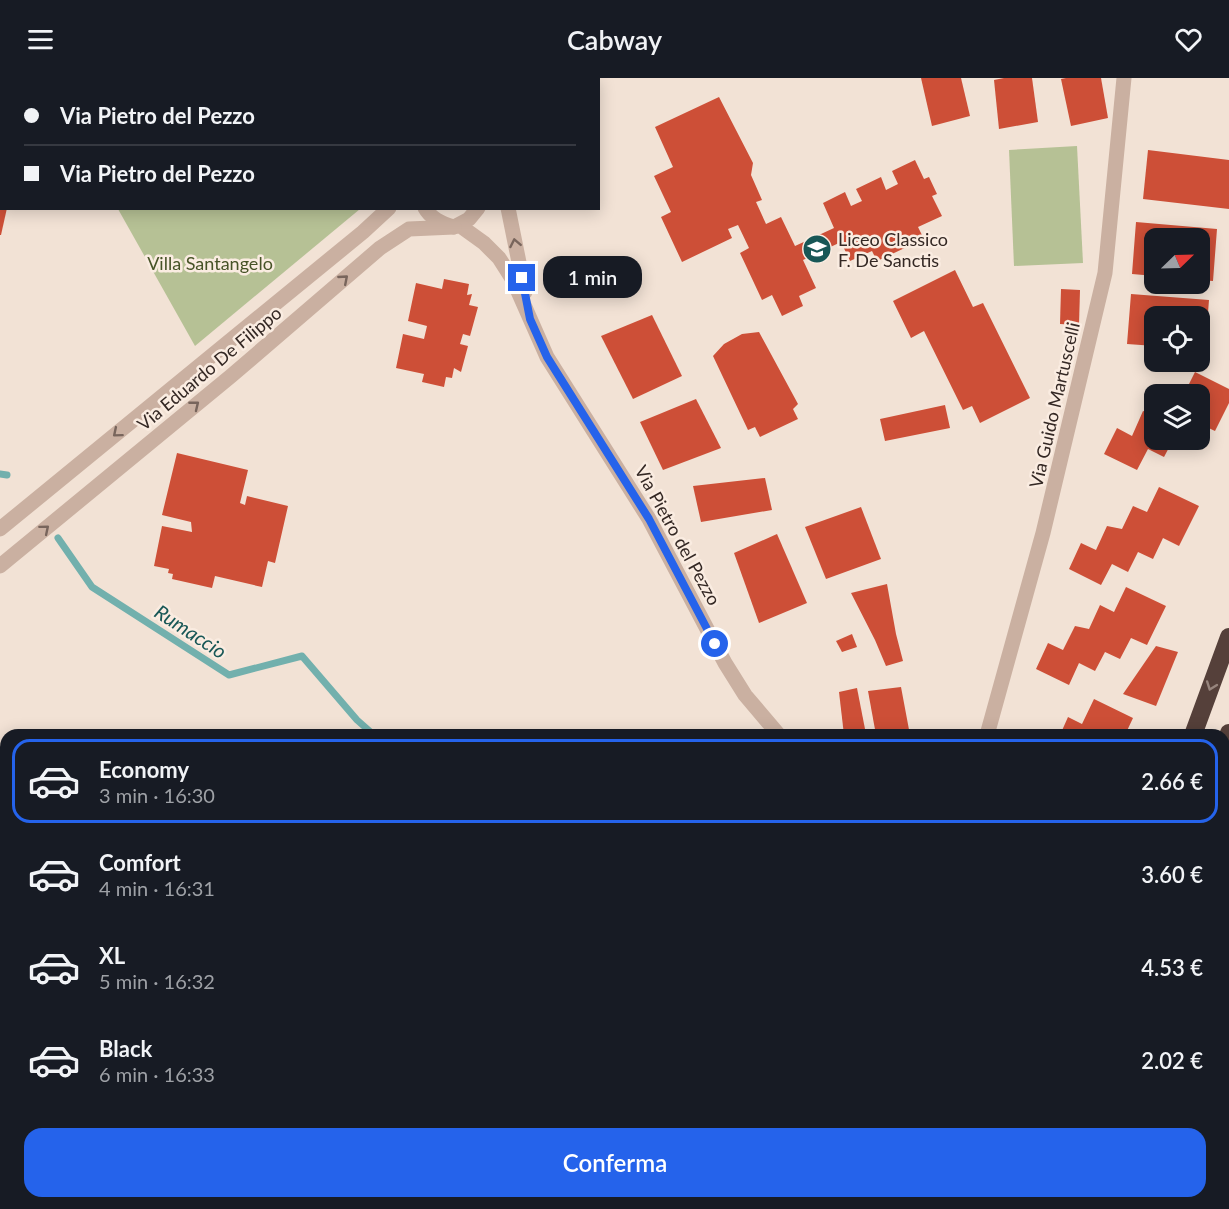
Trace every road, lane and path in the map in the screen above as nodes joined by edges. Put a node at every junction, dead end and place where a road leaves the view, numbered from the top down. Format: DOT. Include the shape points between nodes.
graph roads {
  1 [pos="1124,78"];
  2 [pos="387,210"];
  3 [pos="426,210"];
  4 [pos="476,210"];
  5 [pos="508,210"];
  6 [pos="457,226"];
  7 [pos="530,319"];
  8 [pos="0,529"];
  9 [pos="0,566"];
  10 [pos="1229,637"];
  11 [pos="774,729"];
  12 [pos="989,729"];
  13 [pos="1195,729"];
  1 -- 12 [label="street, Via Guido Martuscelli" via="1105,273 1043,533"];
  2 -- 8 [label="street, Via Eduardo De Filippo, one-way"];
  3 -- 6 [label="street, Via Pietro del Pezzo" via="443,224"];
  4 -- 6 [label="street"];
  7 -- 5 [label="street, Via Pietro del Pezzo, one-way"];
  6 -- 7 [label="street, Via Pietro del Pezzo" via="499,258"];
  9 -- 6 [label="street, Via Eduardo De Filippo, one-way" via="380,248 409,229"];
  7 -- 11 [label="street, Via Pietro del Pezzo" via="547,357 649,519 725,663"];
  10 -- 13 [label="highway, one-way"];
}
